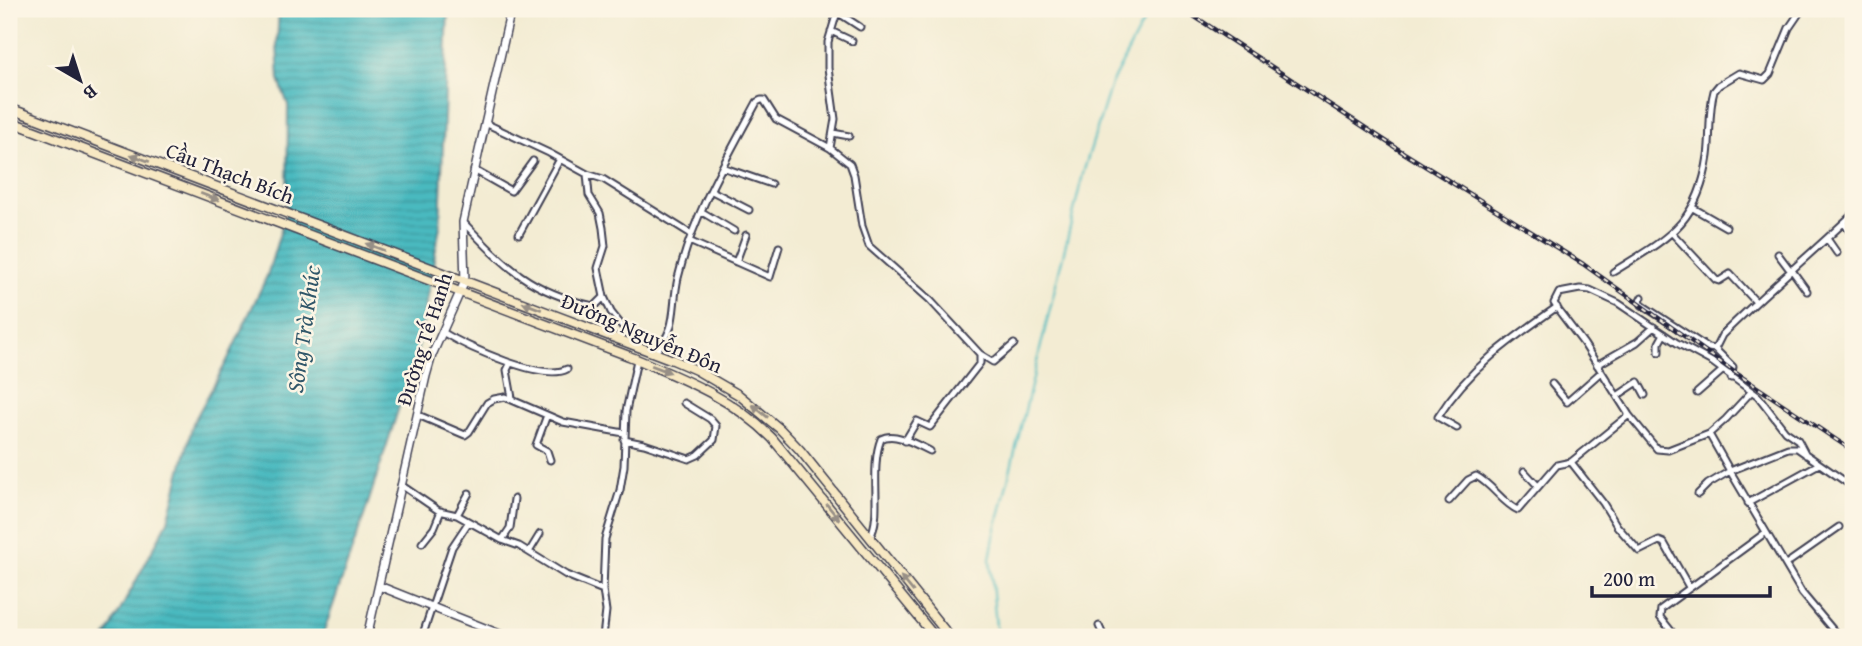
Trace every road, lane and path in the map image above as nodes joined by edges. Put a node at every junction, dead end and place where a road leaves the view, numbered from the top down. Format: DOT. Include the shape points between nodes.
graph roads {
  1 [pos="511,9"];
  2 [pos="1802,9"];
  3 [pos="838,10"];
  4 [pos="860,27"];
  5 [pos="831,31"];
  6 [pos="852,41"];
  7 [pos="9,108"];
  8 [pos="9,121"];
  9 [pos="485,123"];
  10 [pos="834,133"];
  11 [pos="849,136"];
  12 [pos="830,148"];
  13 [pos="560,159"];
  14 [pos="533,161"];
  15 [pos="722,167"];
  16 [pos="474,170"];
  17 [pos="587,174"];
  18 [pos="771,184"];
  19 [pos="712,191"];
  20 [pos="1693,208"];
  21 [pos="749,211"];
  22 [pos="702,212"];
  23 [pos="1853,214"];
  24 [pos="463,222"];
  25 [pos="1844,223"];
  26 [pos="1726,227"];
  27 [pos="734,231"];
  28 [pos="519,234"];
  29 [pos="691,234"];
  30 [pos="1673,234"];
  31 [pos="746,235"];
  32 [pos="1853,236"];
  33 [pos="1828,240"];
  34 [pos="689,241"];
  35 [pos="779,247"];
  36 [pos="1837,253"];
  37 [pos="1777,254"];
  38 [pos="736,262"];
  39 [pos="1791,269"];
  40 [pos="1613,272"];
  41 [pos="465,281"];
  42 [pos="461,291"];
  43 [pos="1807,291"];
  44 [pos="604,297"];
  45 [pos="1642,297"];
  46 [pos="1756,302"];
  47 [pos="1557,307"];
  48 [pos="1654,327"];
  49 [pos="444,333"];
  50 [pos="1664,334"];
  51 [pos="1014,344"];
  52 [pos="633,345"];
  53 [pos="1715,349"];
  54 [pos="1659,352"];
  55 [pos="654,353"];
  56 [pos="980,354"];
  57 [pos="633,358"];
  58 [pos="510,364"];
  59 [pos="1597,365"];
  60 [pos="567,369"];
  61 [pos="1722,371"];
  62 [pos="1601,372"];
  63 [pos="1731,378"];
  64 [pos="1552,384"];
  65 [pos="1751,392"];
  66 [pos="1697,393"];
  67 [pos="1645,395"];
  68 [pos="1616,396"];
  69 [pos="512,398"];
  70 [pos="684,403"];
  71 [pos="418,415"];
  72 [pos="548,415"];
  73 [pos="1629,415"];
  74 [pos="1457,428"];
  75 [pos="1709,434"];
  76 [pos="624,436"];
  77 [pos="905,441"];
  78 [pos="930,451"];
  79 [pos="1806,455"];
  80 [pos="550,460"];
  81 [pos="1571,462"];
  82 [pos="1819,464"];
  83 [pos="1524,471"];
  84 [pos="1730,471"];
  85 [pos="401,485"];
  86 [pos="1537,485"];
  87 [pos="1853,487"];
  88 [pos="468,493"];
  89 [pos="1698,494"];
  90 [pos="514,499"];
  91 [pos="1449,501"];
  92 [pos="1748,503"];
  93 [pos="441,511"];
  94 [pos="457,515"];
  95 [pos="468,523"];
  96 [pos="1839,527"];
  97 [pos="1765,533"];
  98 [pos="540,534"];
  99 [pos="870,537"];
  100 [pos="502,540"];
  101 [pos="422,543"];
  102 [pos="529,552"];
  103 [pos="1786,564"];
  104 [pos="379,586"];
  105 [pos="1689,587"];
  106 [pos="603,590"];
  107 [pos="432,607"];
  108 [pos="1099,626"];
  109 [pos="486,629"];
  110 [pos="367,637"];
  111 [pos="422,637"];
  112 [pos="482,637"];
  113 [pos="507,637"];
  114 [pos="603,637"];
  115 [pos="935,637"];
  116 [pos="950,637"];
  117 [pos="1104,637"];
  118 [pos="1676,637"];
  119 [pos="1837,637"];
  1 -- 9 [label="street, Đường Tế Hanh"];
  2 -- 20 [label="street" via="1764,80 1739,73 1714,91 1708,155"];
  3 -- 4 [label="street"];
  3 -- 5 [label="street"];
  5 -- 6 [label="street"];
  5 -- 10 [label="street" via="828,68"];
  41 -- 7 [label="main road, Cầu Thạch Bích, one-way"];
  8 -- 42 [label="main road, Cầu Thạch Bích, one-way"];
  9 -- 13 [label="street"];
  9 -- 16 [label="street, Đường Tế Hanh"];
  10 -- 11 [label="street"];
  10 -- 12 [label="street"];
  12 -- 15 [label="street" via="776,119 761,100"];
  12 -- 56 [label="street" via="852,167 869,246 930,300"];
  13 -- 17 [label="street"];
  13 -- 28 [label="street"];
  14 -- 16 [label="street" via="511,191"];
  15 -- 18 [label="street"];
  15 -- 19 [label="street"];
  16 -- 24 [label="street, Đường Tế Hanh"];
  17 -- 29 [label="street" via="603,179"];
  17 -- 44 [label="street" via="589,195 603,228 605,246 598,268"];
  19 -- 21 [label="street"];
  19 -- 22 [label="street"];
  20 -- 26 [label="street"];
  20 -- 30 [label="street"];
  22 -- 27 [label="street"];
  22 -- 29 [label="street"];
  23 -- 25 [label="street"];
  24 -- 41 [label="street, Đường Tế Hanh"];
  24 -- 44 [label="street" via="498,259 533,286 593,306"];
  25 -- 32 [label="street"];
  25 -- 33 [label="street"];
  29 -- 34 [label="street"];
  30 -- 40 [label="street"];
  30 -- 46 [label="street" via="1716,281 1730,274"];
  31 -- 38 [label="street"];
  33 -- 36 [label="street"];
  33 -- 39 [label="street"];
  34 -- 38 [label="street"];
  34 -- 55 [label="street" via="669,336"];
  35 -- 38 [label="street" via="770,277"];
  37 -- 39 [label="street"];
  39 -- 43 [label="street"];
  39 -- 46 [label="street"];
  41 -- 42 [label="street, Đường Tế Hanh"];
  52 -- 41 [label="main road, Đường Nguyễn Đôn, one-way"];
  42 -- 49 [label="street, Đường Tế Hanh"];
  42 -- 57 [label="main road, Đường Nguyễn Đôn"];
  44 -- 52 [label="street"];
  45 -- 53 [label="street" via="1642,305"];
  46 -- 53 [label="street" via="1722,335"];
  47 -- 48 [label="street" via="1559,293 1590,290"];
  47 -- 59 [label="street"];
  47 -- 74 [label="street" via="1502,345 1469,377 1438,417"];
  48 -- 50 [label="street"];
  48 -- 59 [label="street"];
  49 -- 58 [label="street"];
  49 -- 71 [label="street, Đường Tế Hanh" via="432,355"];
  50 -- 54 [label="street"];
  50 -- 61 [label="street"];
  51 -- 56 [label="street" via="993,362"];
  52 -- 55 [label="main road, Đường Nguyễn Đôn"];
  52 -- 57 [label="street"];
  53 -- 63 [label="street" via="1734,367"];
  99 -- 55 [label="main road, Đường Nguyễn Đôn, one-way" via="800,450 761,411 720,383"];
  56 -- 77 [label="street" via="980,363 930,427 917,421"];
  57 -- 76 [label="street"];
  57 -- 115 [label="main road, Đường Nguyễn Đôn, one-way" via="713,393 765,430"];
  58 -- 60 [label="street" via="556,373"];
  58 -- 69 [label="street"];
  59 -- 62 [label="street"];
  61 -- 63 [label="street"];
  61 -- 66 [label="street"];
  62 -- 64 [label="street" via="1567,402"];
  62 -- 68 [label="street"];
  63 -- 65 [label="street"];
  65 -- 75 [label="street"];
  65 -- 79 [label="street" via="1798,440"];
  67 -- 68 [label="street" via="1638,382"];
  68 -- 73 [label="street"];
  69 -- 71 [label="street" via="487,403 465,435"];
  69 -- 72 [label="street"];
  70 -- 76 [label="street" via="716,426 714,440 698,455 685,458"];
  71 -- 85 [label="street, Đường Tế Hanh"];
  72 -- 76 [label="street"];
  72 -- 80 [label="street" via="536,445 547,451"];
  73 -- 75 [label="street" via="1663,451"];
  73 -- 81 [label="street"];
  75 -- 84 [label="street"];
  76 -- 106 [label="street" via="620,490 605,540"];
  77 -- 78 [label="street"];
  77 -- 99 [label="street" via="889,436 880,441 874,471 875,523"];
  79 -- 82 [label="street"];
  79 -- 84 [label="street" via="1788,448"];
  81 -- 86 [label="street" via="1558,465"];
  81 -- 105 [label="street" via="1639,551 1664,542"];
  82 -- 87 [label="street"];
  82 -- 92 [label="street"];
  83 -- 86 [label="street"];
  84 -- 89 [label="street"];
  84 -- 92 [label="street"];
  85 -- 93 [label="street"];
  85 -- 104 [label="street, Đường Tế Hanh"];
  86 -- 91 [label="street" via="1517,510 1476,476"];
  88 -- 94 [label="street"];
  90 -- 100 [label="street" via="510,528"];
  92 -- 97 [label="street"];
  93 -- 94 [label="street"];
  93 -- 101 [label="street"];
  94 -- 95 [label="street"];
  95 -- 100 [label="street"];
  95 -- 107 [label="street" via="452,547"];
  96 -- 103 [label="street"];
  97 -- 103 [label="street"];
  97 -- 105 [label="street"];
  98 -- 102 [label="street"];
  116 -- 99 [label="main road, Đường Nguyễn Đôn, one-way"];
  100 -- 102 [label="street"];
  102 -- 106 [label="street"];
  103 -- 119 [label="street"];
  104 -- 107 [label="street"];
  104 -- 110 [label="street, Đường Tế Hanh"];
  105 -- 118 [label="street" via="1659,613"];
  106 -- 114 [label="street"];
  107 -- 109 [label="street"];
  107 -- 111 [label="street"];
  108 -- 117 [label="street"];
  109 -- 112 [label="street"];
  109 -- 113 [label="street"];
}
